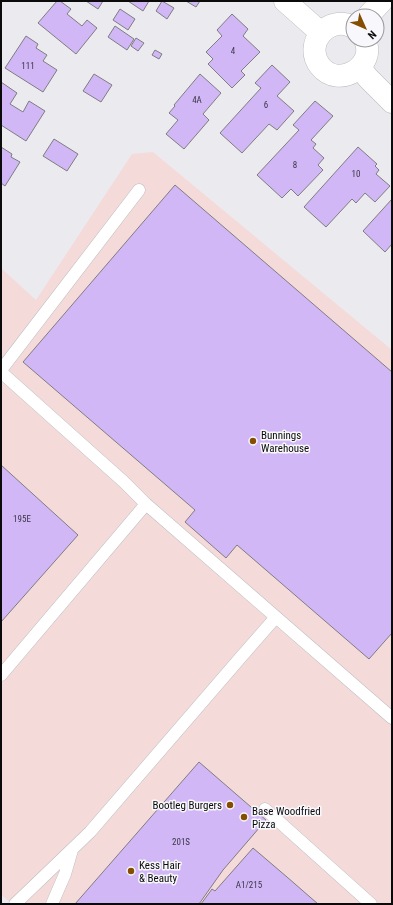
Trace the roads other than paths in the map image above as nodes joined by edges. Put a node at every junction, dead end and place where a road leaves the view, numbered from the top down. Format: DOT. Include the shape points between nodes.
graph roads {
  1 [pos="285,1"];
  2 [pos="345,24"];
  3 [pos="321,33"];
  4 [pos="367,48"];
  5 [pos="360,68"];
  6 [pos="392,102"];
  7 [pos="139,190"];
  8 [pos="1,371"];
  9 [pos="146,504"];
  10 [pos="276,617"];
  11 [pos="1,675"];
  12 [pos="392,718"];
  13 [pos="266,809"];
  14 [pos="72,850"];
  15 [pos="15,904"];
  16 [pos="52,904"];
  17 [pos="372,904"];
  1 -- 3 [label="street"];
  2 -- 3 [label="street" via="334,25"];
  3 -- 5 [label="street" via="315,49 320,66 327,72 344,76"];
  4 -- 5 [label="street"];
  5 -- 6 [label="street"];
  7 -- 8 [label="lane"];
  8 -- 9 [label="lane"];
  9 -- 10 [label="lane"];
  9 -- 11 [label="lane"];
  10 -- 12 [label="lane"];
  10 -- 14 [label="lane"];
  13 -- 17 [label="lane"];
  14 -- 15 [label="lane"];
  14 -- 16 [label="lane" via="66,874"];
}
